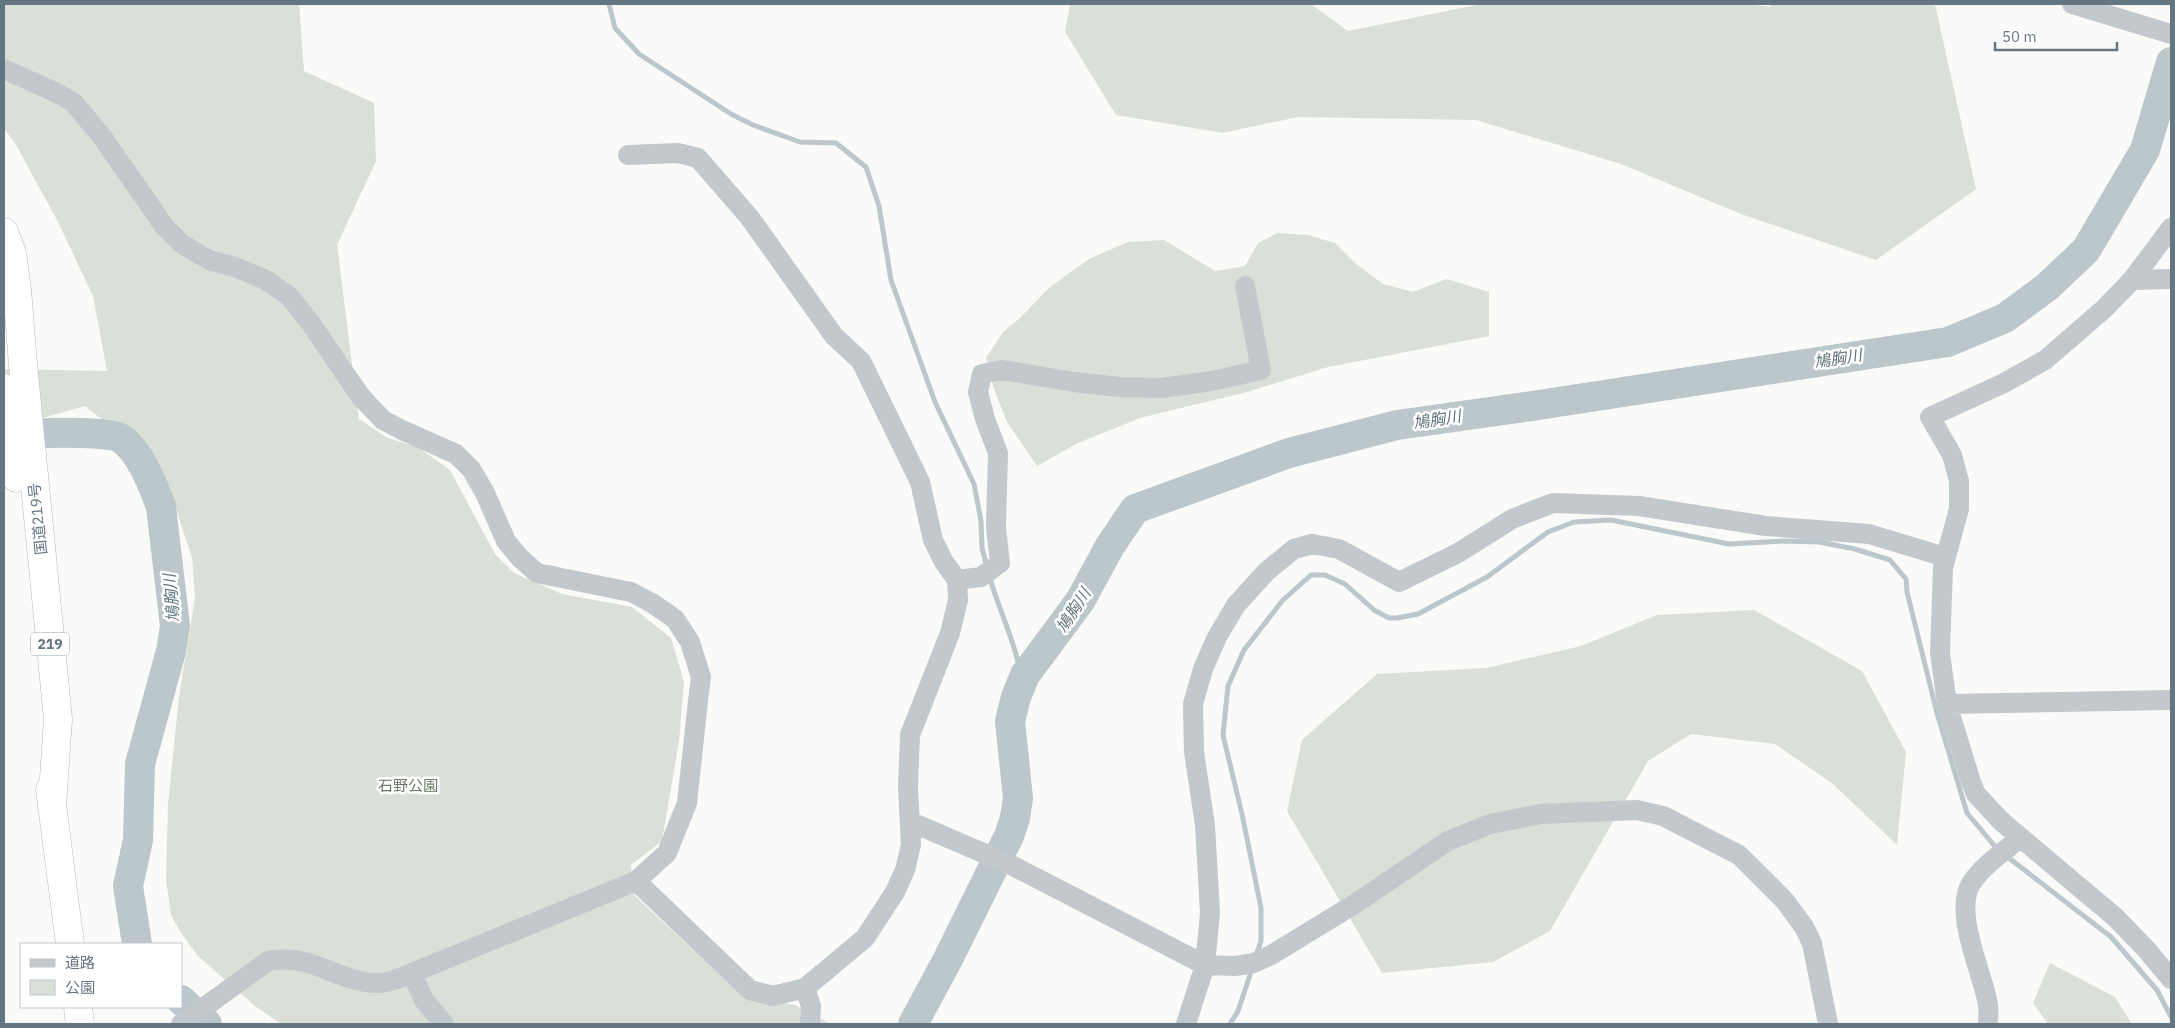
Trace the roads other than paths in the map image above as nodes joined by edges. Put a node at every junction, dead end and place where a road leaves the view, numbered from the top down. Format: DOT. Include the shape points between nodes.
graph roads {
  1 [pos="2072,4"];
  2 [pos="2171,34"];
  3 [pos="4,69"];
  4 [pos="628,155"];
  5 [pos="2171,228"];
  6 [pos="4,232"];
  7 [pos="2132,280"];
  8 [pos="2171,280"];
  9 [pos="1245,286"];
  10 [pos="12,393"];
  11 [pos="1945,557"];
  12 [pos="957,580"];
  13 [pos="2171,700"];
  14 [pos="1947,704"];
  15 [pos="911,822"];
  16 [pos="2020,838"];
  17 [pos="636,881"];
  18 [pos="70,943"];
  19 [pos="1205,965"];
  20 [pos="412,973"];
  21 [pos="2171,979"];
  22 [pos="805,988"];
  23 [pos="78,1008"];
  24 [pos="80,1024"];
  25 [pos="181,1024"];
  26 [pos="444,1024"];
  27 [pos="810,1024"];
  28 [pos="1186,1024"];
  29 [pos="1828,1024"];
  30 [pos="1988,1024"];
  1 -- 2 [label="street"];
  3 -- 17 [label="street" via="74,103 164,226 182,244 209,260 235,266 266,280 289,296 382,420 456,454 471,469 485,492 506,541 537,573 631,592 675,619 690,642 700,677 687,803 667,854"];
  4 -- 12 [label="street" via="678,153 698,158 750,218 834,336 861,361 920,482 933,540"];
  5 -- 7 [label="street"];
  6 -- 10 [label="highway, 国道219号 / 219" via="12,253 17,290"];
  7 -- 8 [label="street"];
  7 -- 11 [label="street" via="2045,360 1930,417 1952,455 1959,481 1958,509"];
  9 -- 12 [label="street" via="1261,370 1162,388 1074,382 1002,370 982,374 978,392 998,453 996,507 1000,563 981,577"];
  10 -- 18 [label="highway, 国道219号 / 219" via="58,719 52,807"];
  11 -- 14 [label="street" via="1940,653"];
  11 -- 19 [label="street" via="1869,534 1766,526 1639,506 1553,503 1512,519 1458,553 1399,582 1339,549 1312,544 1294,549 1236,605 1217,637 1193,704 1194,752 1204,824 1210,913"];
  12 -- 15 [label="street" via="958,600 950,633 910,735 908,788"];
  13 -- 14 [label="street"];
  14 -- 16 [label="street" via="1976,794"];
  15 -- 19 [label="street" via="1011,865"];
  15 -- 22 [label="street" via="911,845 895,892 865,938"];
  16 -- 21 [label="street" via="2116,918"];
  16 -- 30 [label="street" via="1982,871 1971,883 1965,897 1965,918 1988,1005"];
  17 -- 20 [label="street"];
  17 -- 22 [label="street" via="750,990 773,996"];
  19 -- 28 [label="street"];
  19 -- 29 [label="street" via="1254,963 1273,954 1448,841 1490,824 1541,814 1637,810 1663,816 1739,855 1785,901 1812,943"];
  20 -- 25 [label="street" via="380,983 350,980 306,962 283,958 268,961"];
  20 -- 26 [label="street" via="424,1000"];
  22 -- 27 [label="street" via="812,1006"];
  23 -- 24 [label="highway"];
}
